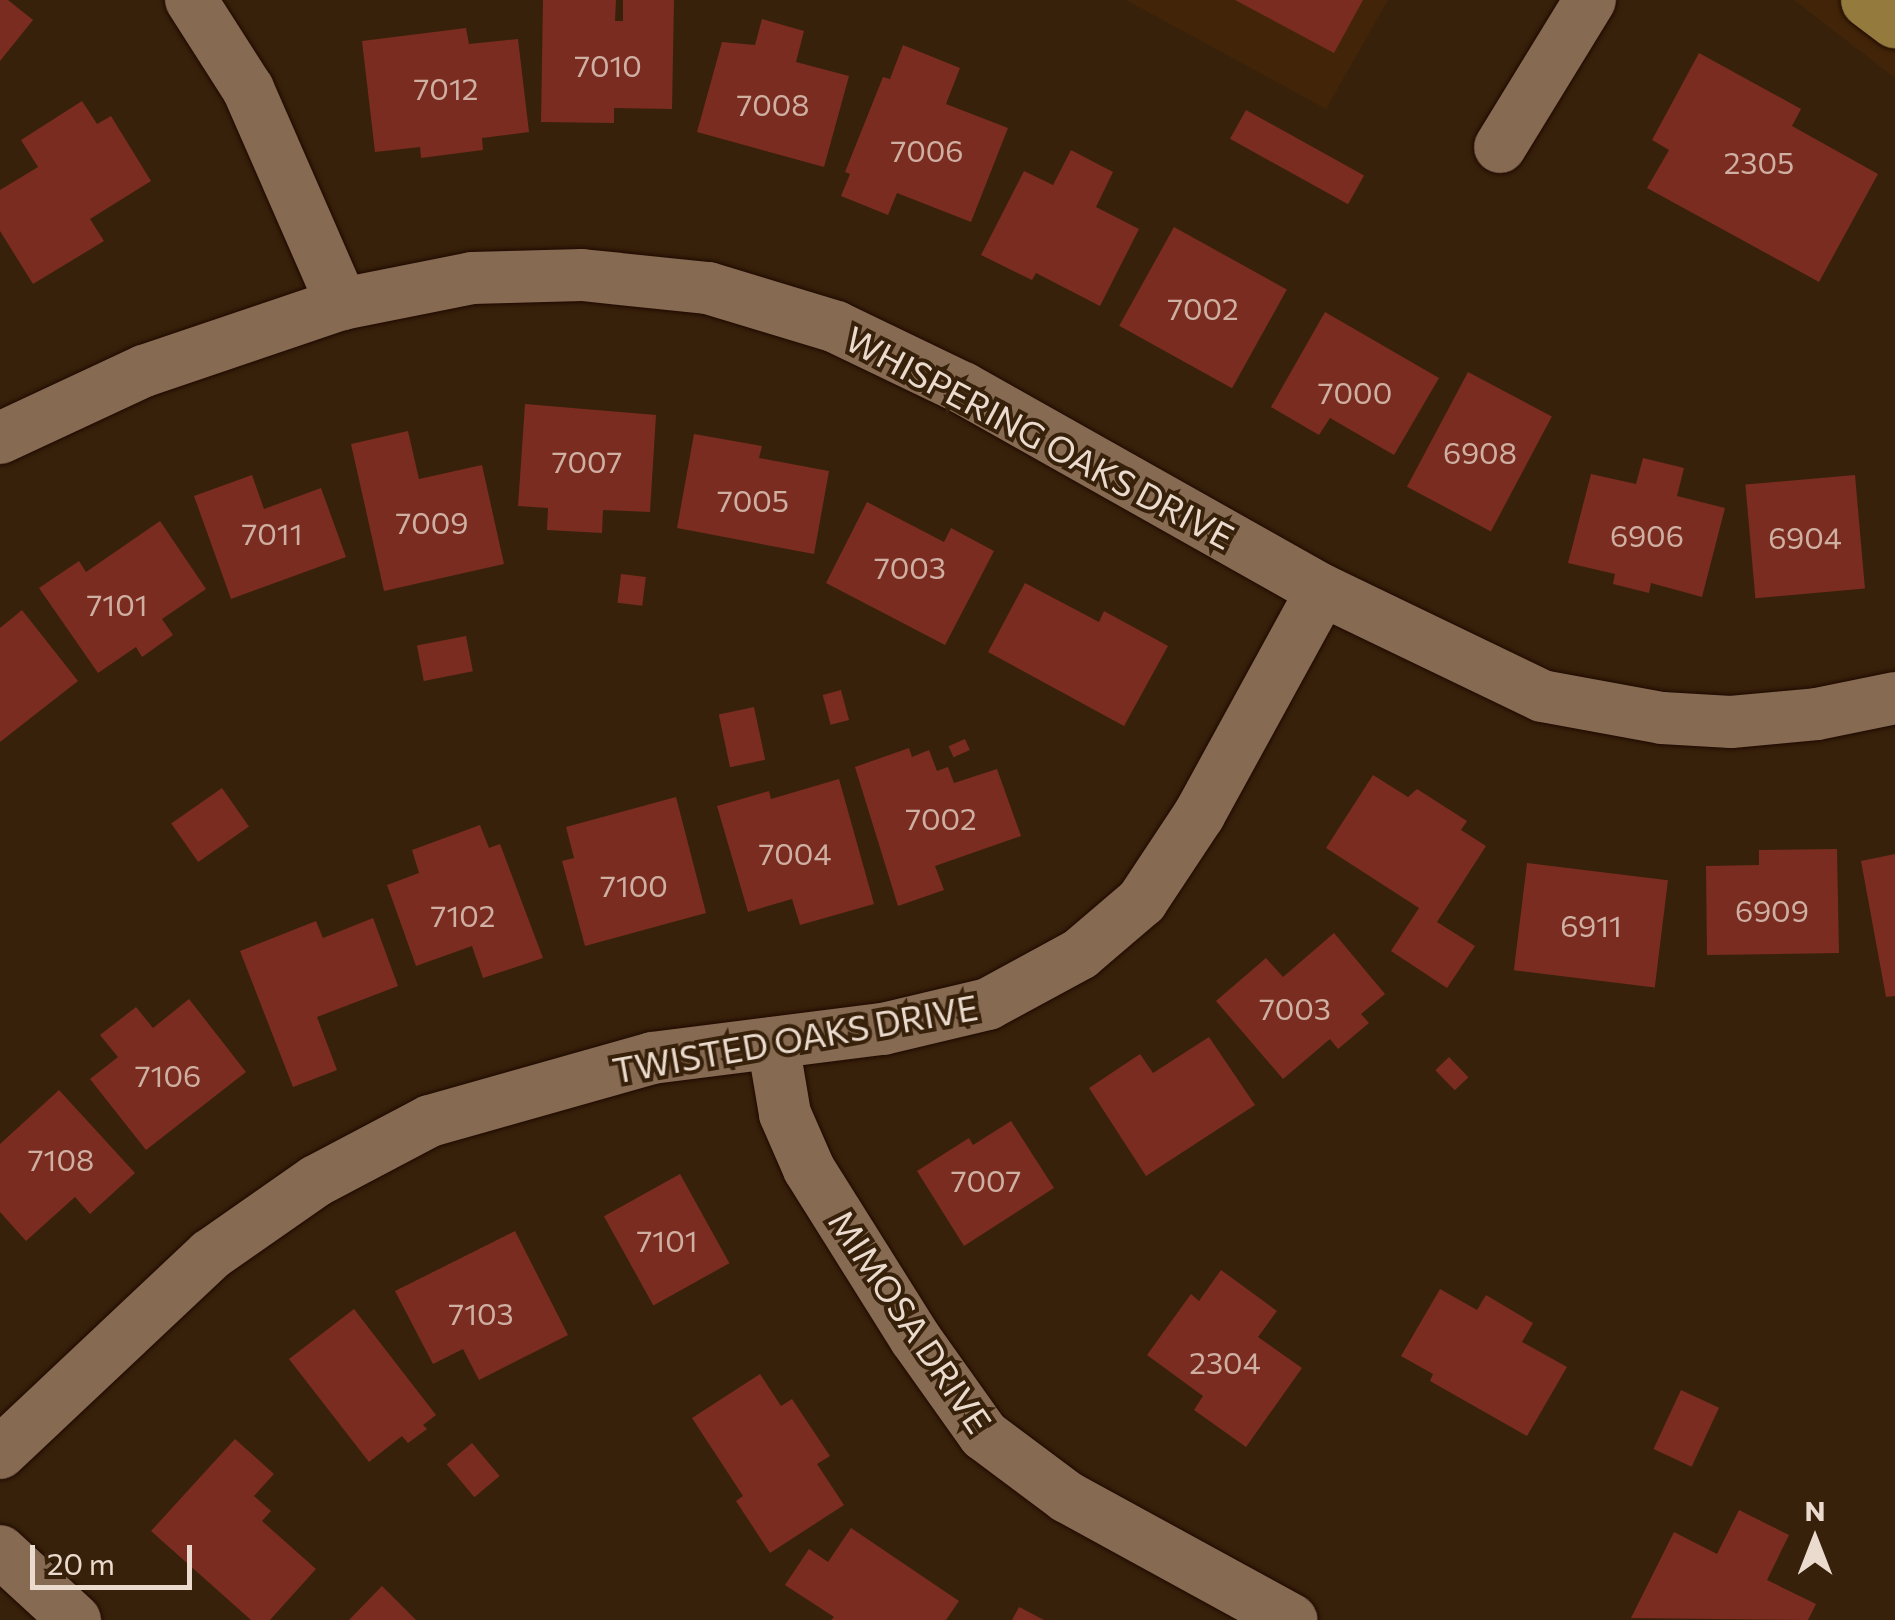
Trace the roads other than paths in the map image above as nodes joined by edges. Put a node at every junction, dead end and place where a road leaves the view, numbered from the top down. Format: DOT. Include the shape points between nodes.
graph roads {
  1 [pos="190,0"];
  2 [pos="1590,0"];
  3 [pos="1868,0"];
  4 [pos="1895,20"];
  5 [pos="1500,147"];
  6 [pos="342,304"];
  7 [pos="0,438"];
  8 [pos="1322,590"];
  9 [pos="1895,698"];
  10 [pos="774,1043"];
  11 [pos="0,1453"];
  12 [pos="0,1552"];
  13 [pos="75,1620"];
  14 [pos="1292,1620"];
  1 -- 6 [label="street" via="248,89"];
  2 -- 5 [label="street"];
  3 -- 4 [label="main road"];
  6 -- 7 [label="street, WHISPERING OAKS DRIVE" via="144,371"];
  6 -- 8 [label="street, WHISPERING OAKS DRIVE" via="472,278 582,275 708,288 836,327 947,381"];
  8 -- 9 [label="street, WHISPERING OAKS DRIVE" via="1542,696 1662,718 1731,722"];
  8 -- 10 [label="street, TWISTED OAKS DRIVE" via="1199,815 1142,901 1080,954 988,1004 883,1029"];
  10 -- 11 [label="street, TWISTED OAKS DRIVE" via="652,1058 430,1121 348,1164 210,1255"];
  10 -- 14 [label="street, MIMOSA DRIVE" via="785,1114 809,1169 984,1436 1067,1498"];
  12 -- 13 [label="street"];
}
